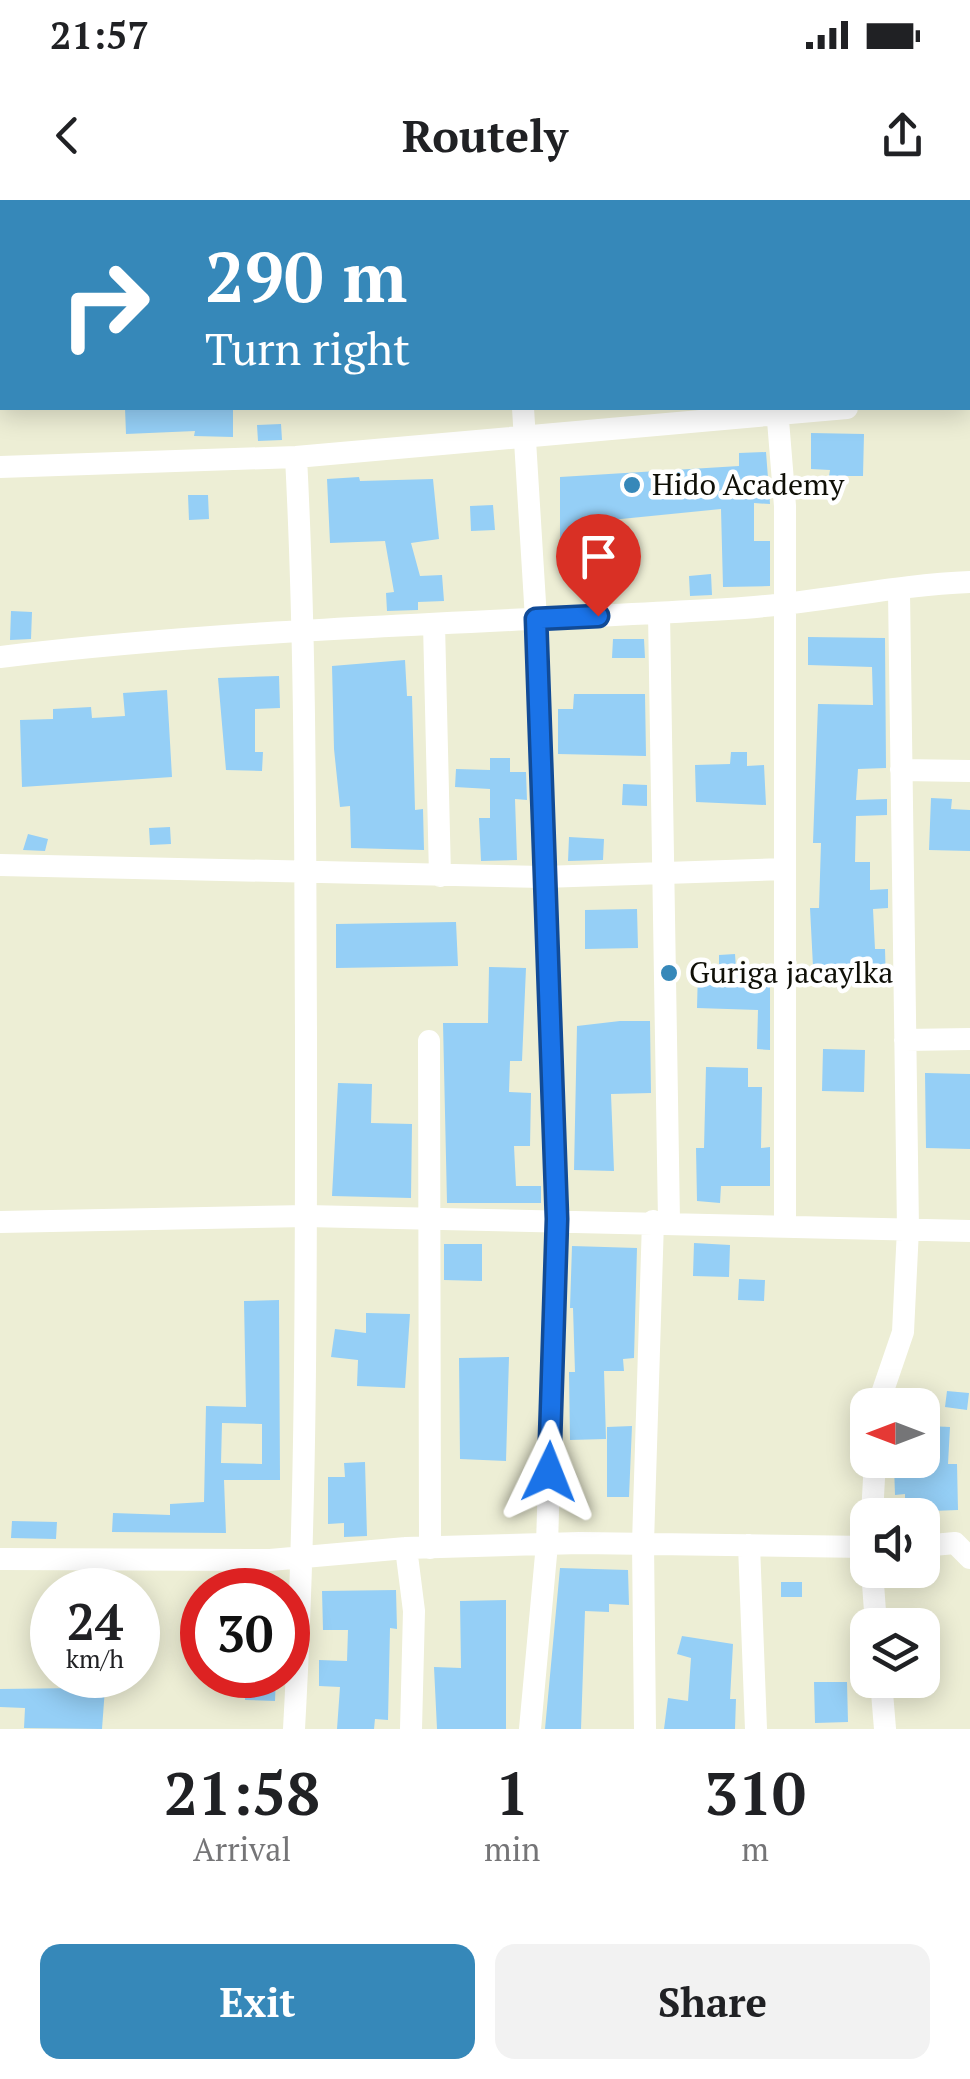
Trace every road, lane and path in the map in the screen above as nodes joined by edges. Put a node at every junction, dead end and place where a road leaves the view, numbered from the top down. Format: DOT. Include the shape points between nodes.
graph roads {
  1 [pos="523,410"];
  2 [pos="778,411"];
  3 [pos="526,437"];
  4 [pos="296,458"];
  5 [pos="0,466"];
  6 [pos="970,582"];
  7 [pos="899,592"];
  8 [pos="783,604"];
  9 [pos="659,613"];
  10 [pos="536,619"];
  11 [pos="434,624"];
  12 [pos="305,630"];
  13 [pos="0,657"];
  14 [pos="902,770"];
  15 [pos="970,772"];
  16 [pos="0,866"];
  17 [pos="784,870"];
  18 [pos="663,873"];
  19 [pos="305,875"];
  20 [pos="440,876"];
  21 [pos="543,877"];
  22 [pos="905,1040"];
  23 [pos="970,1040"];
  24 [pos="429,1042"];
  25 [pos="306,1216"];
  26 [pos="430,1218"];
  27 [pos="557,1219"];
  28 [pos="661,1221"];
  29 [pos="0,1222"];
  30 [pos="786,1225"];
  31 [pos="908,1229"];
  32 [pos="970,1231"];
  33 [pos="880,1388"];
  34 [pos="644,1543"];
  35 [pos="547,1544"];
  36 [pos="940,1544"];
  37 [pos="749,1545"];
  38 [pos="850,1547"];
  39 [pos="406,1548"];
  40 [pos="430,1548"];
  41 [pos="304,1557"];
  42 [pos="970,1558"];
  43 [pos="0,1560"];
  44 [pos="882,1698"];
  45 [pos="294,1729"];
  46 [pos="411,1729"];
  47 [pos="530,1729"];
  48 [pos="645,1729"];
  49 [pos="756,1729"];
  50 [pos="885,1729"];
  1 -- 3 [label="street"];
  2 -- 3 [label="street"];
  2 -- 8 [label="street"];
  3 -- 4 [label="street"];
  3 -- 10 [label="street"];
  4 -- 5 [label="street"];
  4 -- 12 [label="street"];
  6 -- 7 [label="street"];
  7 -- 8 [label="street"];
  7 -- 14 [label="street"];
  8 -- 9 [label="street"];
  8 -- 17 [label="street"];
  9 -- 10 [label="street"];
  9 -- 18 [label="street"];
  10 -- 11 [label="street"];
  10 -- 21 [label="street"];
  11 -- 12 [label="street"];
  11 -- 20 [label="street"];
  12 -- 13 [label="street"];
  12 -- 19 [label="street"];
  14 -- 15 [label="street"];
  14 -- 22 [label="street"];
  16 -- 19 [label="street"];
  17 -- 18 [label="street"];
  17 -- 30 [label="street"];
  18 -- 21 [label="street"];
  18 -- 28 [label="street"];
  19 -- 20 [label="street"];
  19 -- 25 [label="street"];
  20 -- 21 [label="street"];
  21 -- 27 [label="street"];
  22 -- 23 [label="street"];
  22 -- 31 [label="street"];
  24 -- 26 [label="street"];
  25 -- 26 [label="street"];
  25 -- 29 [label="street"];
  25 -- 41 [label="street"];
  26 -- 27 [label="street"];
  26 -- 40 [label="street"];
  27 -- 28 [label="street"];
  27 -- 35 [label="street"];
  28 -- 30 [label="street"];
  28 -- 34 [label="street"];
  30 -- 31 [label="street"];
  31 -- 32 [label="street"];
  31 -- 33 [label="street" via="903,1332"];
  34 -- 35 [label="street"];
  34 -- 37 [label="street"];
  34 -- 48 [label="street"];
  35 -- 40 [label="street"];
  35 -- 47 [label="street"];
  36 -- 42 [label="street" via="956,1543"];
  37 -- 38 [label="street"];
  37 -- 49 [label="street"];
  39 -- 40 [label="street"];
  39 -- 41 [label="street"];
  39 -- 46 [label="street" via="414,1611"];
  41 -- 43 [label="street"];
  41 -- 45 [label="street"];
  44 -- 50 [label="street"];
}
